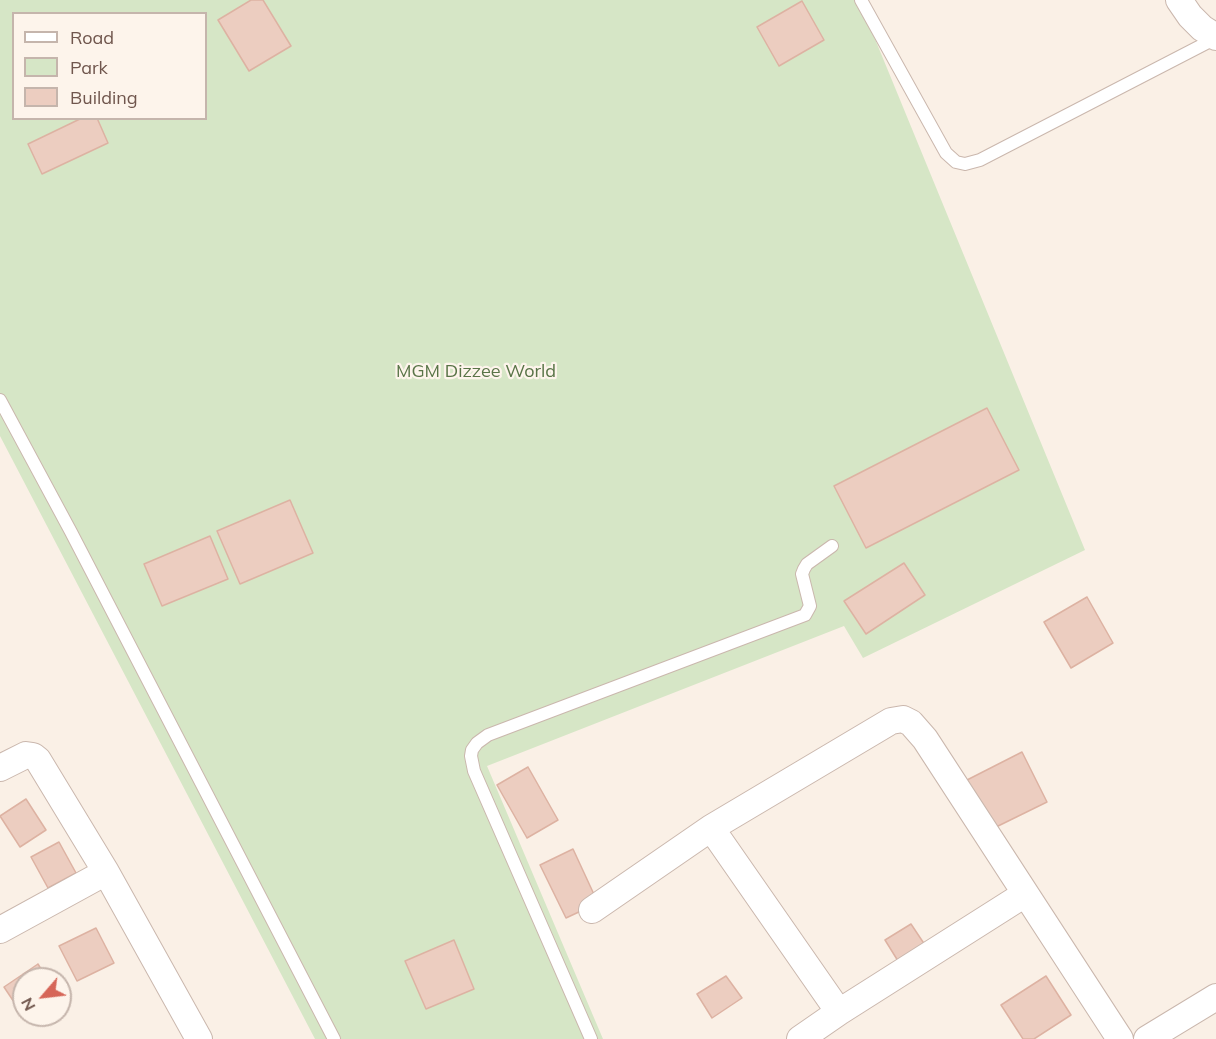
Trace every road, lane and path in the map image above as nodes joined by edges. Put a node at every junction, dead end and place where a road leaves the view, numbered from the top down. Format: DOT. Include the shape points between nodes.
graph roads {
  1 [pos="861,0"];
  2 [pos="1179,0"];
  3 [pos="1216,37"];
  4 [pos="0,400"];
  5 [pos="832,546"];
  6 [pos="0,768"];
  7 [pos="711,828"];
  8 [pos="106,872"];
  9 [pos="1025,894"];
  10 [pos="592,910"];
  11 [pos="0,930"];
  12 [pos="1216,997"];
  13 [pos="839,1012"];
  14 [pos="199,1039"];
  15 [pos="334,1039"];
  16 [pos="591,1039"];
  17 [pos="800,1039"];
  18 [pos="1120,1039"];
  19 [pos="1147,1039"];
  1 -- 3 [label="lane" via="946,153 965,164 980,160"];
  2 -- 3 [label="street" via="1202,28"];
  4 -- 15 [label="lane"];
  5 -- 16 [label="lane" via="807,564 802,574 810,606 805,615 488,735 472,750 474,771"];
  6 -- 8 [label="street" via="26,755 38,760"];
  7 -- 9 [label="street" via="891,721 903,719 925,738"];
  7 -- 10 [label="street"];
  7 -- 13 [label="street"];
  8 -- 11 [label="street"];
  8 -- 14 [label="street"];
  9 -- 13 [label="street"];
  9 -- 18 [label="street"];
  12 -- 19 [label="street"];
  13 -- 17 [label="street"];
}
